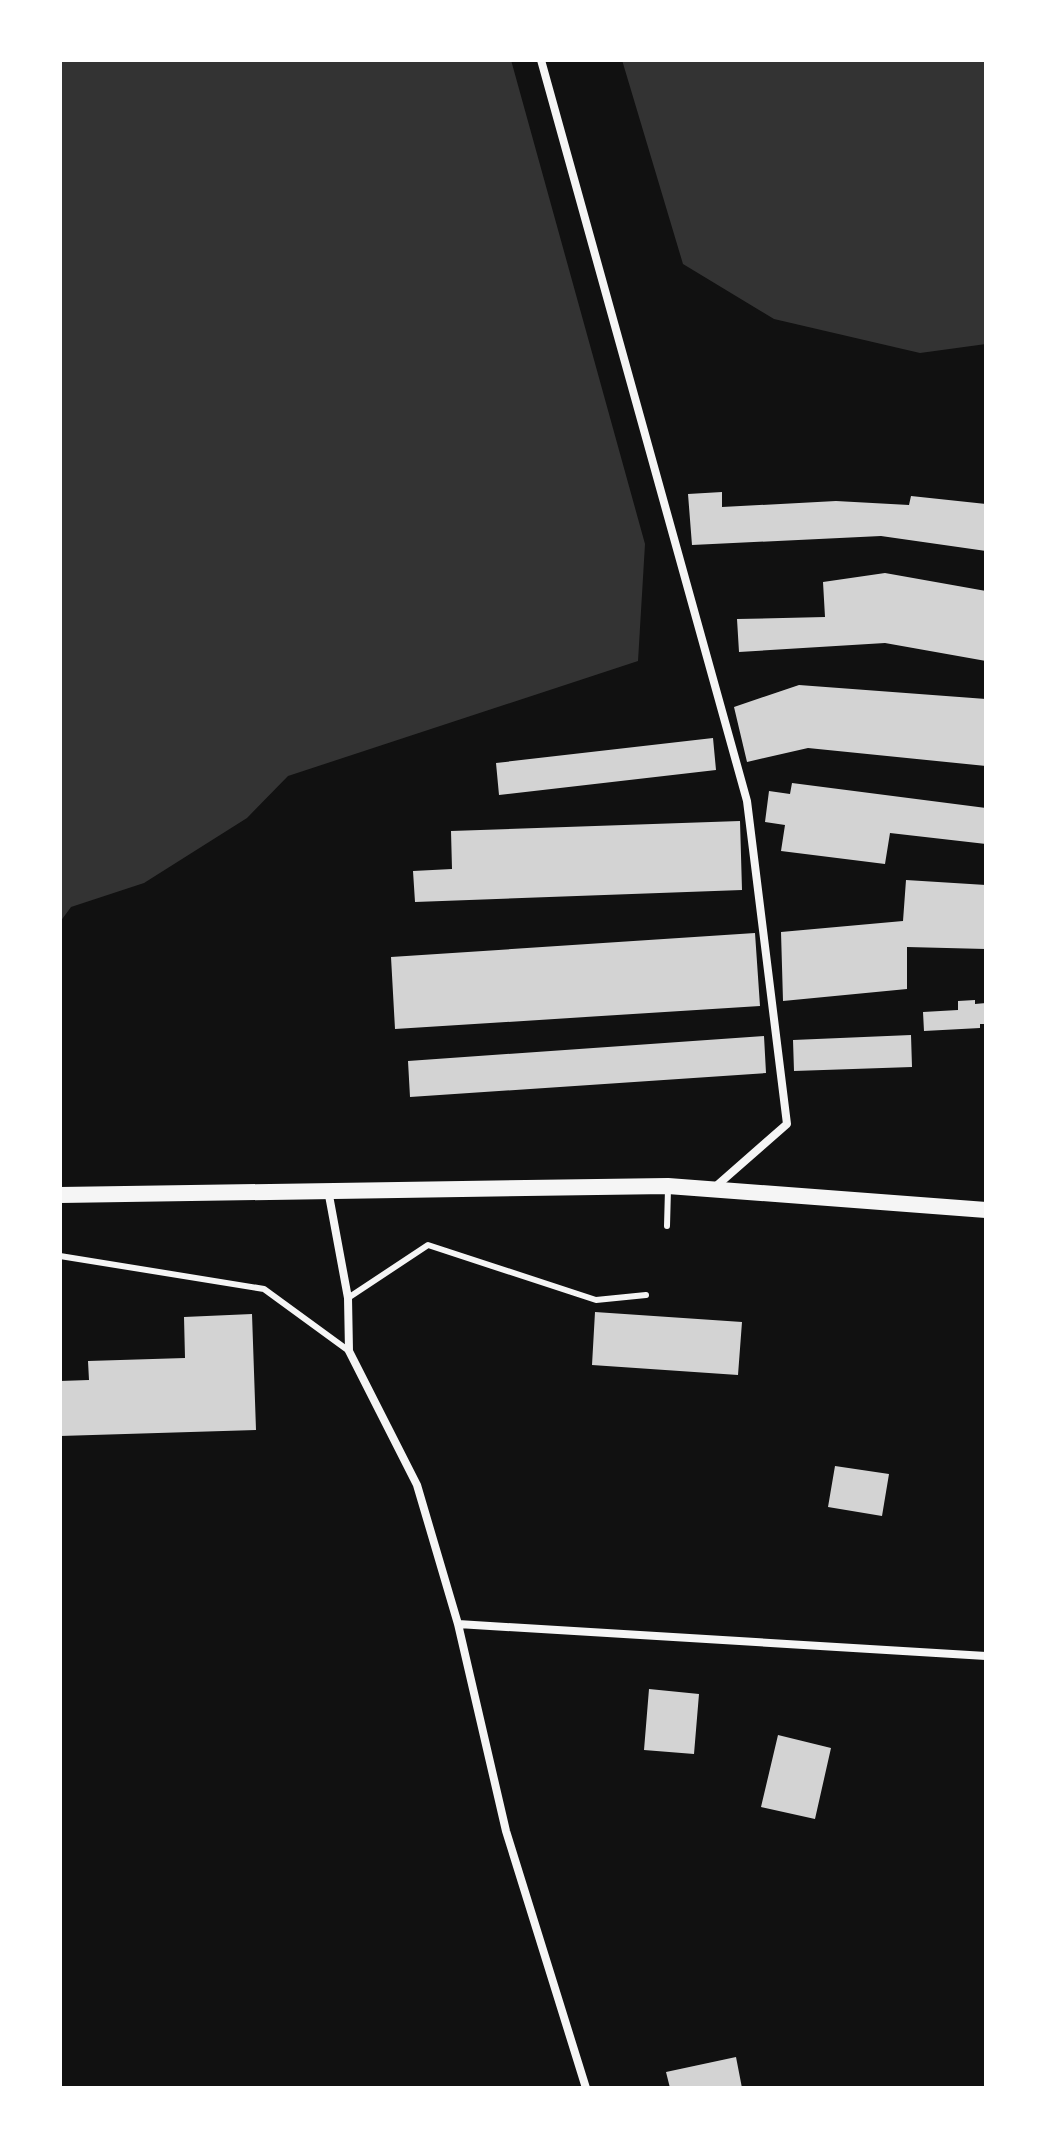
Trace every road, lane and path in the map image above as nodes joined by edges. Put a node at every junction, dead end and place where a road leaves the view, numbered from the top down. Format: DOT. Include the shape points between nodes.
graph roads {
  1 [pos="541,60"];
  2 [pos="668,1186"];
  3 [pos="328,1189"];
  4 [pos="712,1189"];
  5 [pos="60,1195"];
  6 [pos="986,1210"];
  7 [pos="667,1226"];
  8 [pos="60,1256"];
  9 [pos="646,1295"];
  10 [pos="348,1298"];
  11 [pos="349,1351"];
  12 [pos="458,1624"];
  13 [pos="986,1656"];
  14 [pos="586,2088"];
  1 -- 4 [label="street" via="747,801 787,1124"];
  2 -- 3 [label="main road"];
  2 -- 4 [label="main road"];
  2 -- 7 [label="lane"];
  3 -- 5 [label="main road"];
  3 -- 10 [label="street"];
  4 -- 6 [label="main road"];
  8 -- 11 [label="lane" via="264,1289"];
  9 -- 10 [label="lane" via="596,1300 428,1245"];
  10 -- 11 [label="street"];
  11 -- 12 [label="street" via="417,1485"];
  12 -- 13 [label="street"];
  12 -- 14 [label="street" via="506,1831"];
}
